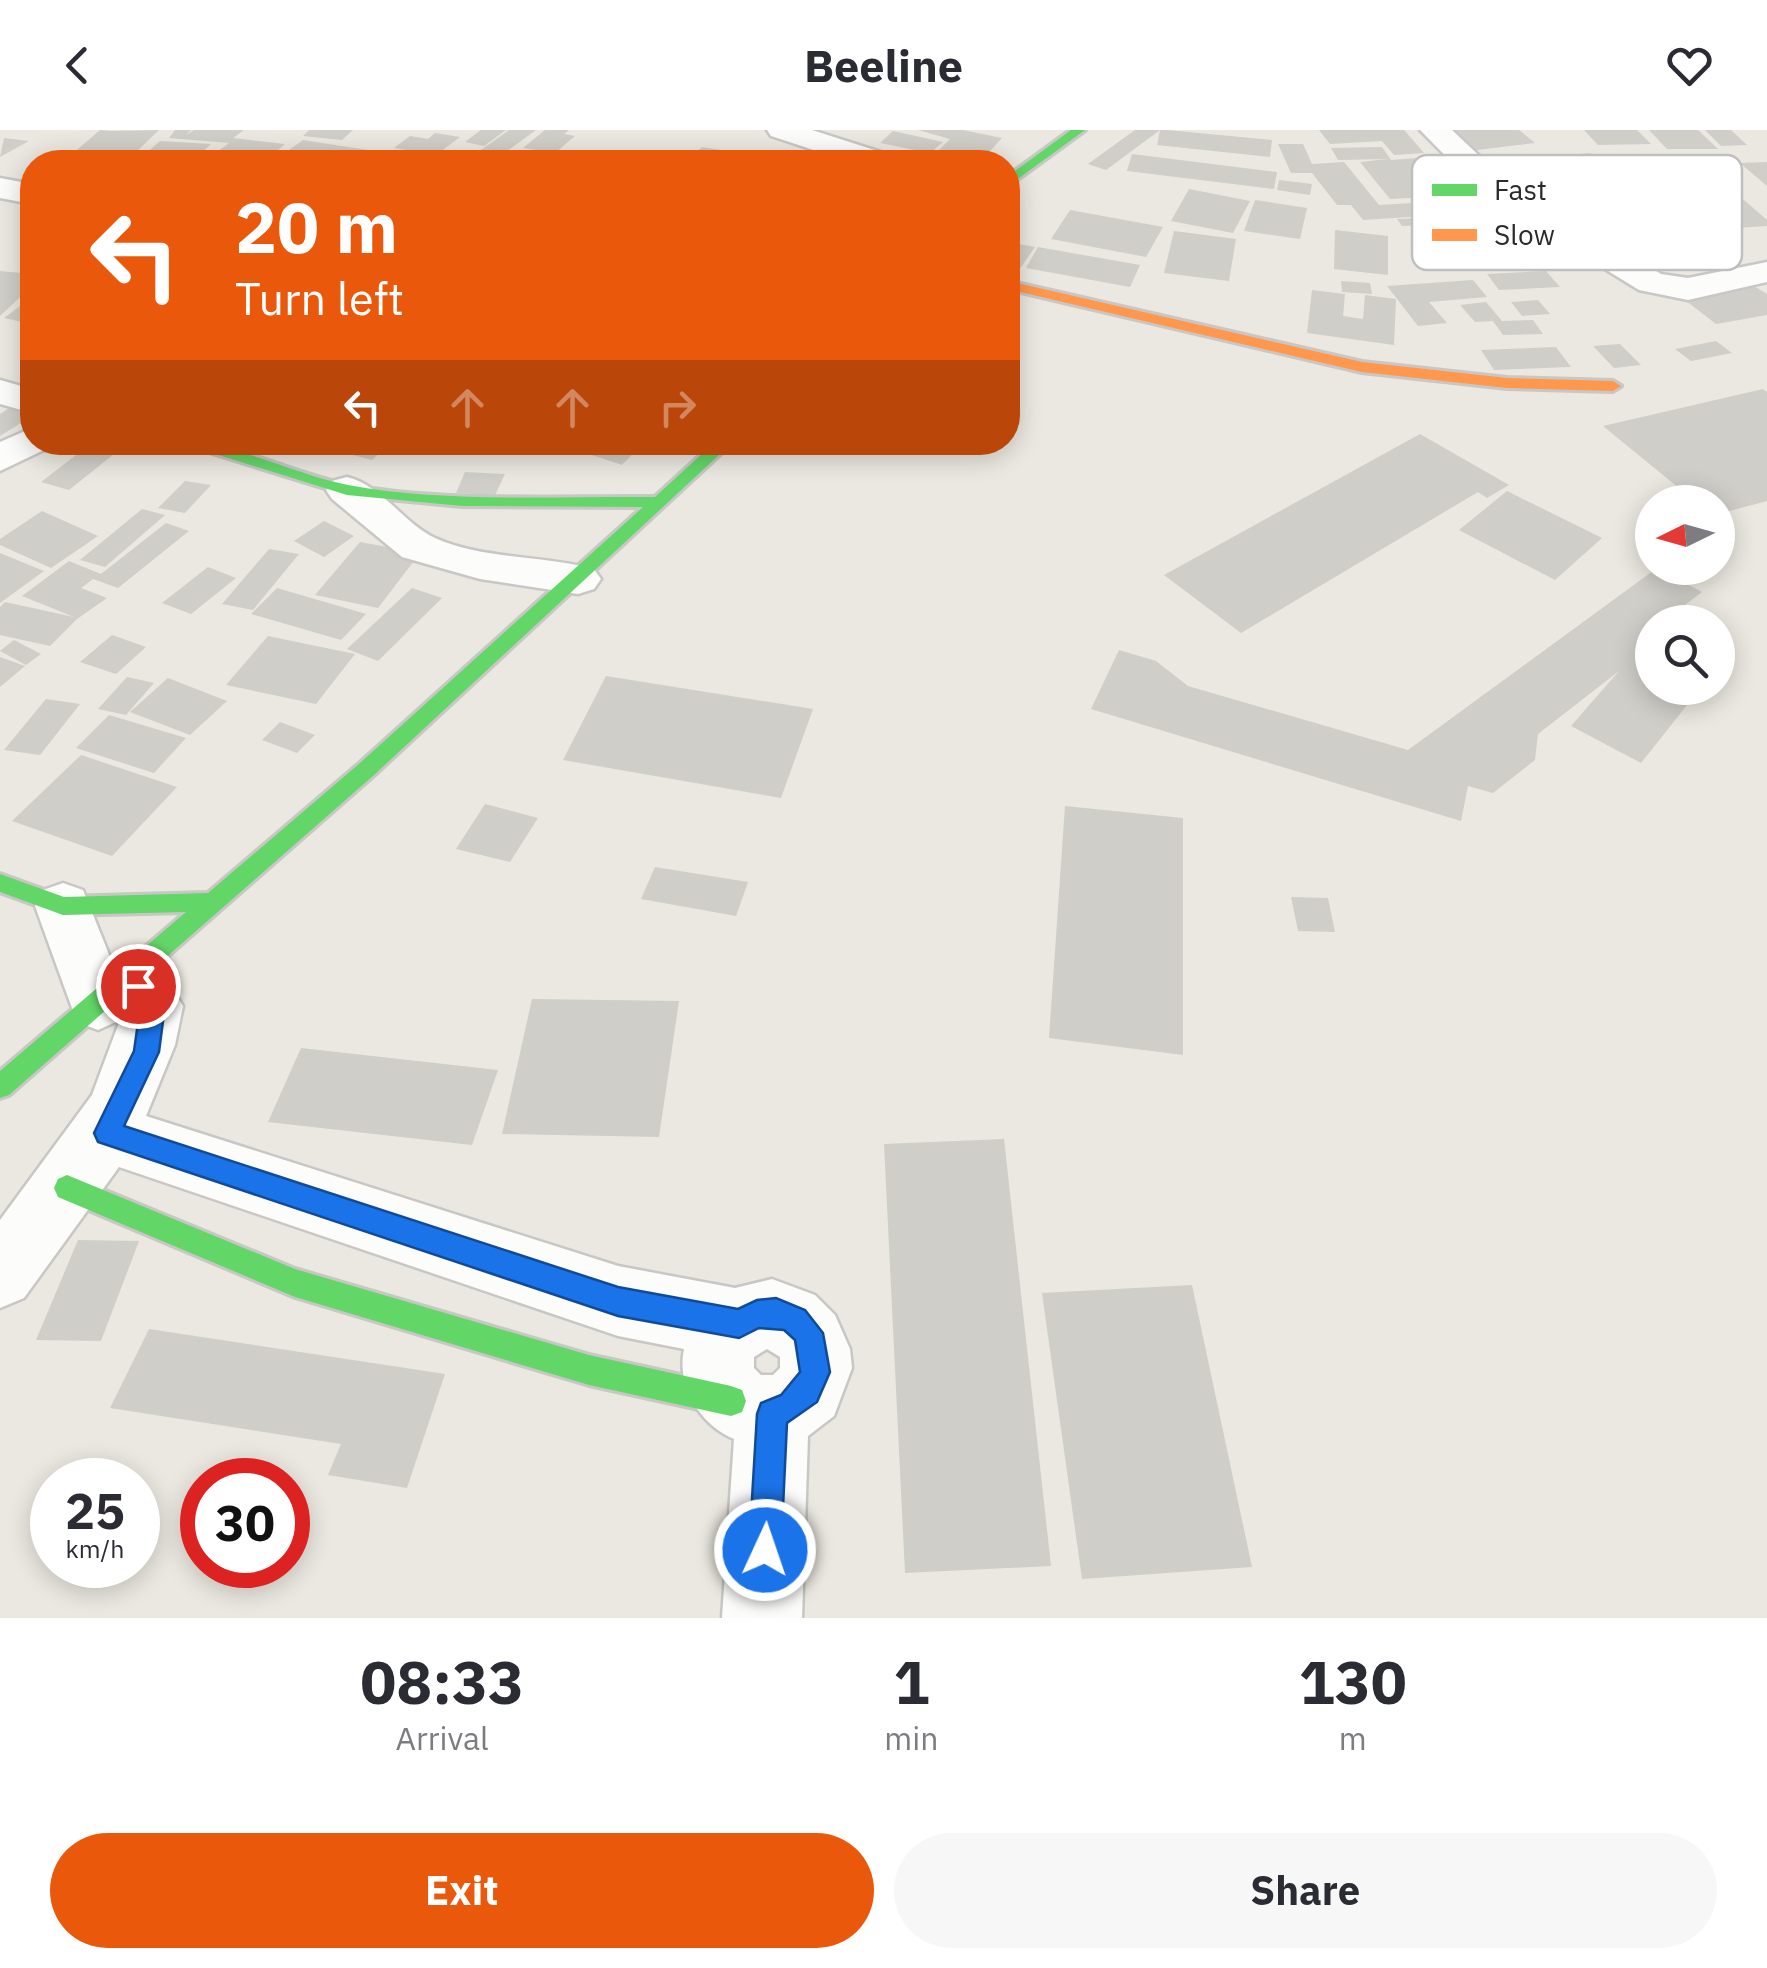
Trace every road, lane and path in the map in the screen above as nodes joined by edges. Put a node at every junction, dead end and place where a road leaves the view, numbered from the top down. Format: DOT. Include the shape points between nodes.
graph roads {
  1 [pos="782,130"];
  2 [pos="1079,130"];
  3 [pos="1435,130"];
  4 [pos="843,150"];
  5 [pos="1461,155"];
  6 [pos="1020,173"];
  7 [pos="1630,270"];
  8 [pos="1767,272"];
  9 [pos="1020,288"];
  10 [pos="1614,386"];
  11 [pos="229,455"];
  12 [pos="712,455"];
  13 [pos="347,490"];
  14 [pos="662,502"];
  15 [pos="578,579"];
  16 [pos="0,883"];
  17 [pos="216,902"];
  18 [pos="63,906"];
  19 [pos="113,992"];
  20 [pos="0,1087"];
  21 [pos="107,1133"];
  22 [pos="67,1188"];
  23 [pos="0,1274"];
  24 [pos="752,1407"];
  25 [pos="762,1618"];
  1 -- 4 [label="street"];
  2 -- 6 [label="street"];
  3 -- 5 [label="street"];
  7 -- 8 [label="street" via="1651,283 1688,290"];
  9 -- 10 [label="street" via="1362,367"];
  11 -- 13 [label="street"];
  12 -- 14 [label="street"];
  13 -- 14 [label="street" via="462,501"];
  13 -- 15 [label="street" via="418,547 480,565"];
  14 -- 15 [label="street"];
  15 -- 17 [label="street"];
  16 -- 18 [label="street"];
  17 -- 18 [label="street"];
  17 -- 19 [label="street"];
  18 -- 19 [label="street"];
  19 -- 20 [label="street"];
  19 -- 21 [label="street" via="138,986 153,1006 146,1052"];
  21 -- 22 [label="street"];
  21 -- 24 [label="street" via="618,1301 739,1324 718,1361 720,1382"];
  22 -- 23 [label="street"];
  22 -- 24 [label="street" via="296,1283 590,1370"];
  24 -- 25 [label="street"];
}
